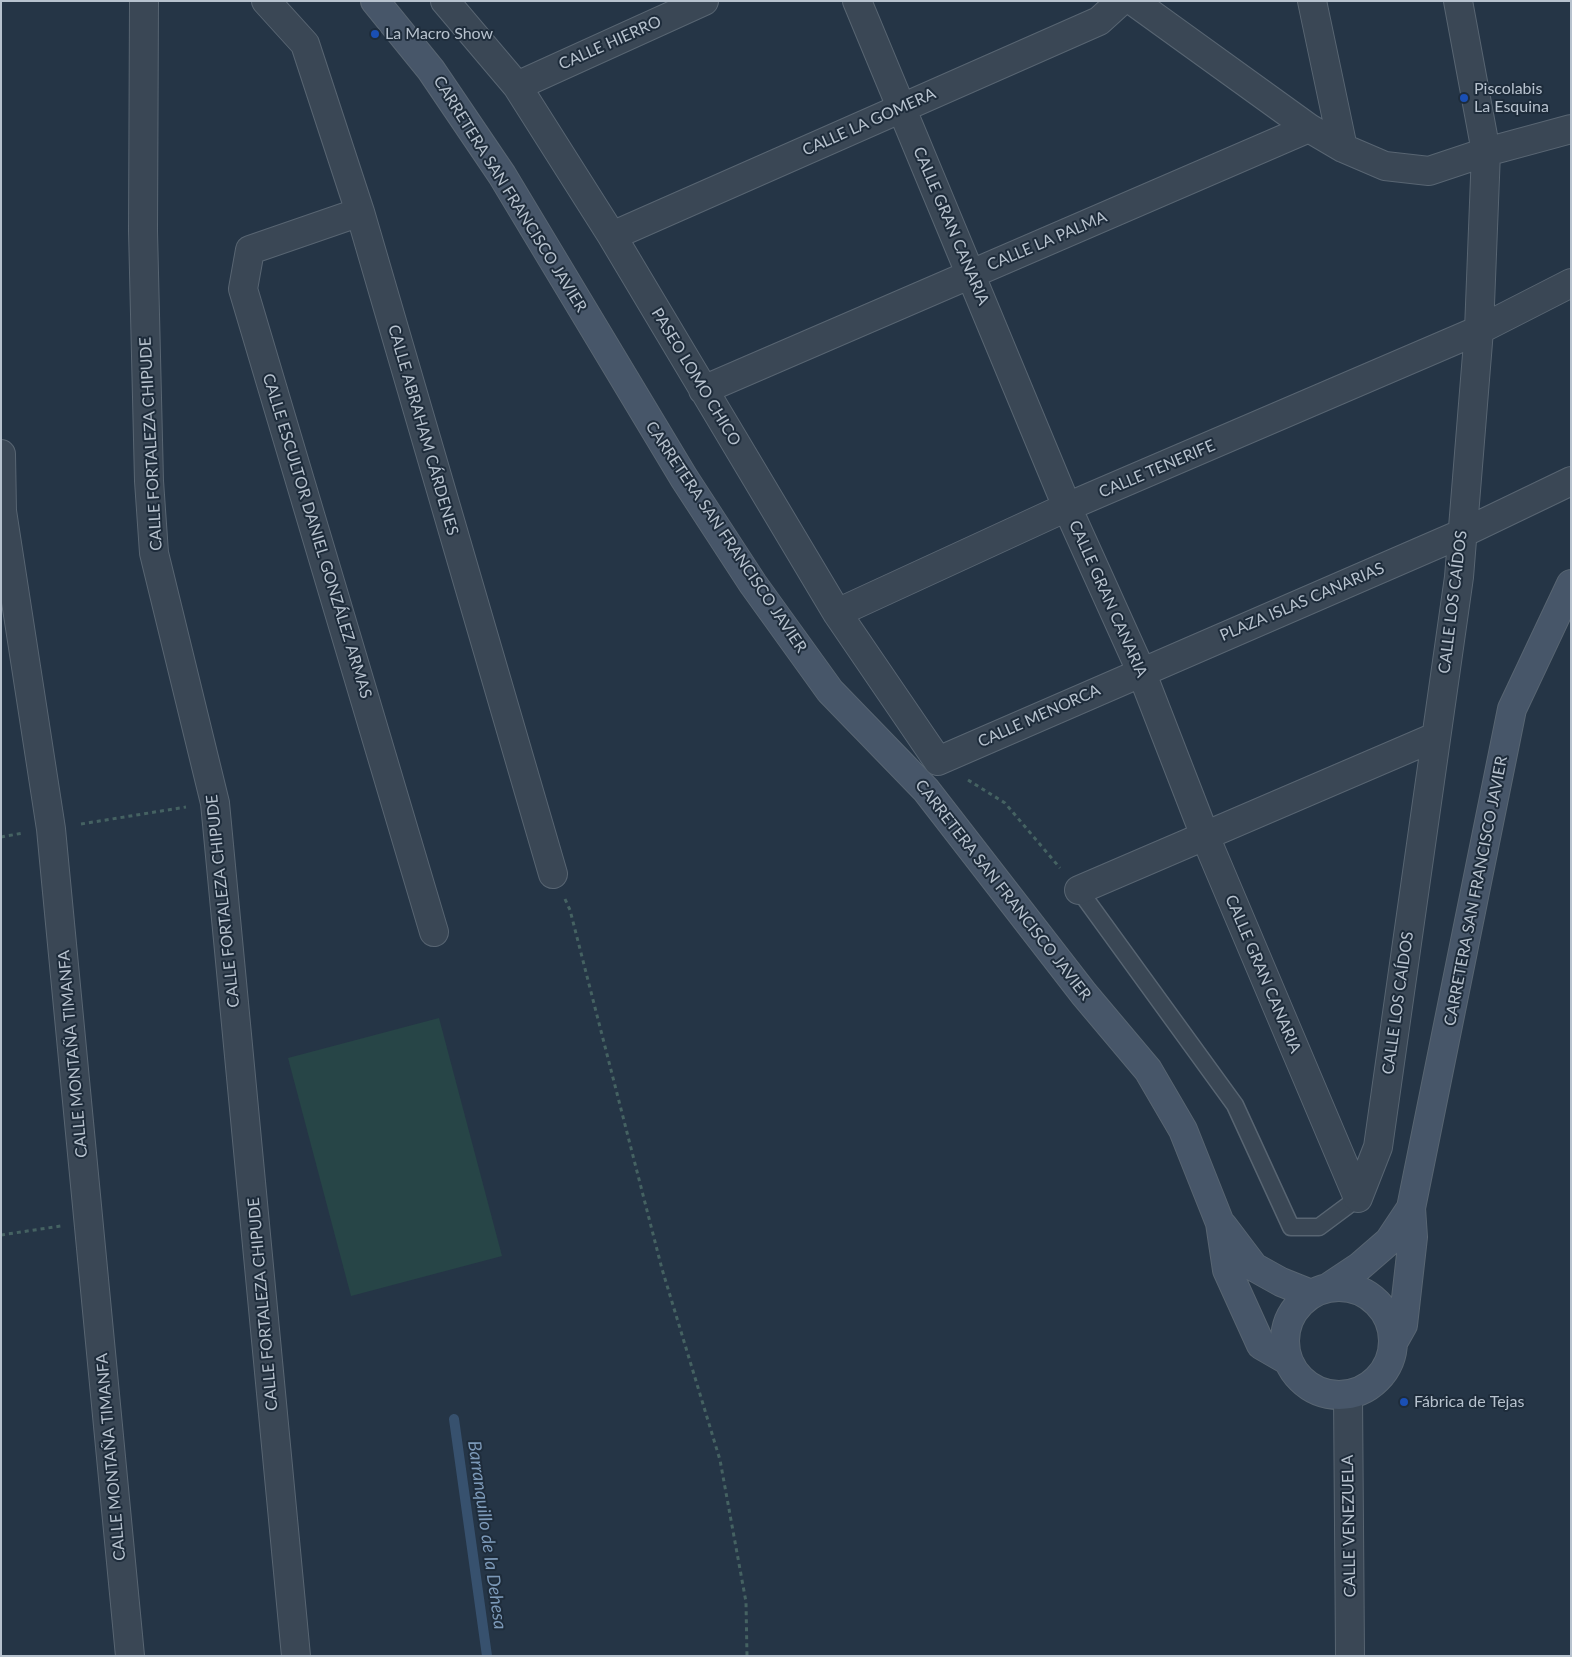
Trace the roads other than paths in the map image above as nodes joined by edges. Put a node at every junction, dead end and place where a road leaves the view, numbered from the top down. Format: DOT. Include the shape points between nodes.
graph roads {
  1 [pos="144,1"];
  2 [pos="266,1"];
  3 [pos="375,1"];
  4 [pos="445,1"];
  5 [pos="704,1"];
  6 [pos="857,1"];
  7 [pos="1121,1"];
  8 [pos="1133,1"];
  9 [pos="1312,1"];
  10 [pos="1458,1"];
  11 [pos="517,86"];
  12 [pos="902,108"];
  13 [pos="1309,128"];
  14 [pos="1571,129"];
  15 [pos="1344,148"];
  16 [pos="1486,152"];
  17 [pos="360,212"];
  18 [pos="612,236"];
  19 [pos="971,274"];
  20 [pos="1571,283"];
  21 [pos="1479,330"];
  22 [pos="702,390"];
  23 [pos="1,454"];
  24 [pos="1571,481"];
  25 [pos="1067,507"];
  26 [pos="1463,533"];
  27 [pos="1571,584"];
  28 [pos="838,612"];
  29 [pos="1141,671"];
  30 [pos="1435,738"];
  31 [pos="938,761"];
  32 [pos="1205,836"];
  33 [pos="553,874"];
  34 [pos="1079,890"];
  35 [pos="434,932"];
  36 [pos="1358,1198"];
  37 [pos="1411,1208"];
  38 [pos="1220,1223"];
  39 [pos="1320,1291"];
  40 [pos="1394,1342"];
  41 [pos="1287,1360"];
  42 [pos="1348,1395"];
  43 [pos="130,1656"];
  44 [pos="296,1656"];
  45 [pos="1350,1656"];
  1 -- 44 [label="street, CALLE FORTALEZA CHIPUDE" via="143,231 149,481 154,553 215,803"];
  2 -- 17 [label="street, CALLE ABRAHAM CÁRDENES" via="305,44"];
  3 -- 38 [label="main road, CARRETERA SAN FRANCISCO JAVIER" via="431,70 502,175 647,419 775,614 830,691 926,790 1084,994 1148,1070 1183,1130"];
  4 -- 11 [label="street, PASEO LOMO CHICO"];
  5 -- 11 [label="street, CALLE HIERRO"];
  6 -- 12 [label="street, CALLE GRAN CANARIA"];
  7 -- 12 [label="street, CALLE LA GOMERA" via="1099,21"];
  8 -- 13 [label="street"];
  9 -- 15 [label="street"];
  10 -- 16 [label="street, CALLE LOS CAÍDOS"];
  11 -- 18 [label="street, PASEO LOMO CHICO"];
  12 -- 18 [label="street, CALLE LA GOMERA"];
  12 -- 19 [label="street, CALLE GRAN CANARIA"];
  13 -- 15 [label="street"];
  13 -- 19 [label="street, CALLE LA PALMA"];
  14 -- 16 [label="street"];
  15 -- 16 [label="street" via="1385,166 1428,171"];
  16 -- 21 [label="street, CALLE LOS CAÍDOS"];
  17 -- 33 [label="street, CALLE ABRAHAM CÁRDENES"];
  17 -- 35 [label="street, CALLE ESCULTOR DANIEL GONZÁLEZ ARMAS" via="250,250 243,289"];
  18 -- 22 [label="street, PASEO LOMO CHICO"];
  19 -- 22 [label="street, CALLE LA PALMA"];
  19 -- 25 [label="street, CALLE GRAN CANARIA"];
  20 -- 21 [label="street, CALLE TENERIFE"];
  21 -- 25 [label="street, CALLE TENERIFE"];
  21 -- 26 [label="street, CALLE LOS CAÍDOS"];
  22 -- 28 [label="street, PASEO LOMO CHICO"];
  23 -- 43 [label="street, CALLE MONTAÑA TIMANFA" via="2,511 51,829"];
  24 -- 26 [label="street, PLAZA ISLAS CANARIAS"];
  25 -- 28 [label="street, CALLE TENERIFE"];
  25 -- 29 [label="street, CALLE GRAN CANARIA"];
  26 -- 29 [label="street, PLAZA ISLAS CANARIAS"];
  26 -- 30 [label="street, CALLE LOS CAÍDOS"];
  27 -- 37 [label="main road, CARRETERA SAN FRANCISCO JAVIER" via="1512,709"];
  28 -- 31 [label="street, PASEO LOMO CHICO"];
  29 -- 31 [label="street, CALLE MENORCA"];
  29 -- 32 [label="street, CALLE GRAN CANARIA"];
  30 -- 32 [label="street"];
  30 -- 36 [label="street, CALLE LOS CAÍDOS" via="1378,1147"];
  32 -- 34 [label="street"];
  32 -- 36 [label="street, CALLE GRAN CANARIA"];
  34 -- 36 [label="lane" via="1235,1105 1291,1227 1319,1227"];
  37 -- 39 [label="main road, CARRETERA SAN FRANCISCO JAVIER" via="1389,1241 1359,1266"];
  37 -- 40 [label="main road, CARRETERA SAN FRANCISCO JAVIER" via="1413,1238 1403,1325"];
  38 -- 39 [label="main road, CARRETERA SAN FRANCISCO JAVIER" via="1254,1267 1281,1282"];
  38 -- 41 [label="main road, CARRETERA SAN FRANCISCO JAVIER" via="1227,1270 1261,1345"];
  39 -- 40 [label="main road" via="1348,1288 1366,1294 1381,1306 1391,1323"];
  39 -- 41 [label="main road" via="1297,1306 1287,1323 1284,1341"];
  40 -- 42 [label="main road" via="1391,1361 1381,1377 1366,1389"];
  41 -- 42 [label="main road" via="1296,1376 1311,1389 1329,1395"];
  42 -- 45 [label="street, CALLE VENEZUELA"];
}
